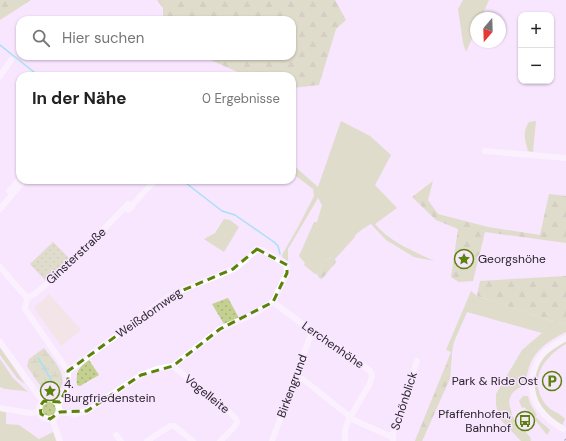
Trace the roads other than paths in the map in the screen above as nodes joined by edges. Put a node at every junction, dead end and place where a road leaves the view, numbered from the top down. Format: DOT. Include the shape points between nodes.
graph roads {
  1 [pos="10,60"];
  2 [pos="0,76"];
  3 [pos="485,151"];
  4 [pos="566,158"];
  5 [pos="16,183"];
  6 [pos="151,184"];
  7 [pos="0,209"];
  8 [pos="0,267"];
  9 [pos="27,298"];
  10 [pos="273,302"];
  11 [pos="312,331"];
  12 [pos="566,338"];
  13 [pos="0,342"];
  14 [pos="417,361"];
  15 [pos="173,366"];
  16 [pos="68,371"];
  17 [pos="295,376"];
  18 [pos="43,402"];
  19 [pos="58,404"];
  20 [pos="0,408"];
  21 [pos="40,412"];
  22 [pos="59,412"];
  23 [pos="350,417"];
  24 [pos="52,418"];
  25 [pos="563,429"];
  26 [pos="116,435"];
  27 [pos="393,439"];
  28 [pos="60,441"];
  29 [pos="121,441"];
  30 [pos="147,441"];
  31 [pos="193,441"];
  32 [pos="220,441"];
  33 [pos="272,441"];
  34 [pos="345,441"];
  1 -- 2 [label="street"];
  3 -- 4 [label="street"];
  5 -- 7 [label="street" via="9,191 12,194"];
  6 -- 9 [label="street, Ginsterstraße" via="125,213 122,210 74,260"];
  8 -- 9 [label="street"];
  9 -- 16 [label="street" via="26,309"];
  10 -- 11 [label="street, Lerchenhöhe"];
  10 -- 15 [label="street" via="252,315 220,329"];
  10 -- 16 [label="street, Weißdornweg" via="288,268 286,263 257,249 233,269 196,283 167,298"];
  11 -- 17 [label="street, Birkengrund"];
  11 -- 23 [label="street, Lerchenhöhe" via="371,372 370,383"];
  12 -- 25 [label="street" via="542,355 535,368 532,384 539,409 550,421"];
  13 -- 18 [label="street"];
  14 -- 27 [label="street, Schönblick"];
  15 -- 22 [label="street" via="141,375 87,411 78,414"];
  15 -- 32 [label="street, Vogelleite" via="217,401 236,420 236,424"];
  16 -- 19 [label="street" via="68,386"];
  17 -- 23 [label="street" via="304,380"];
  17 -- 33 [label="street, Birkengrund"];
  18 -- 19 [label="street" via="51,399"];
  18 -- 21 [label="street"];
  19 -- 22 [label="street"];
  20 -- 21 [label="street"];
  21 -- 24 [label="street" via="45,418"];
  22 -- 24 [label="street"];
  23 -- 27 [label="street"];
  23 -- 34 [label="street" via="345,430"];
  24 -- 28 [label="street"];
  26 -- 29 [label="street"];
  30 -- 31 [label="street" via="170,426 174,426"];
}
